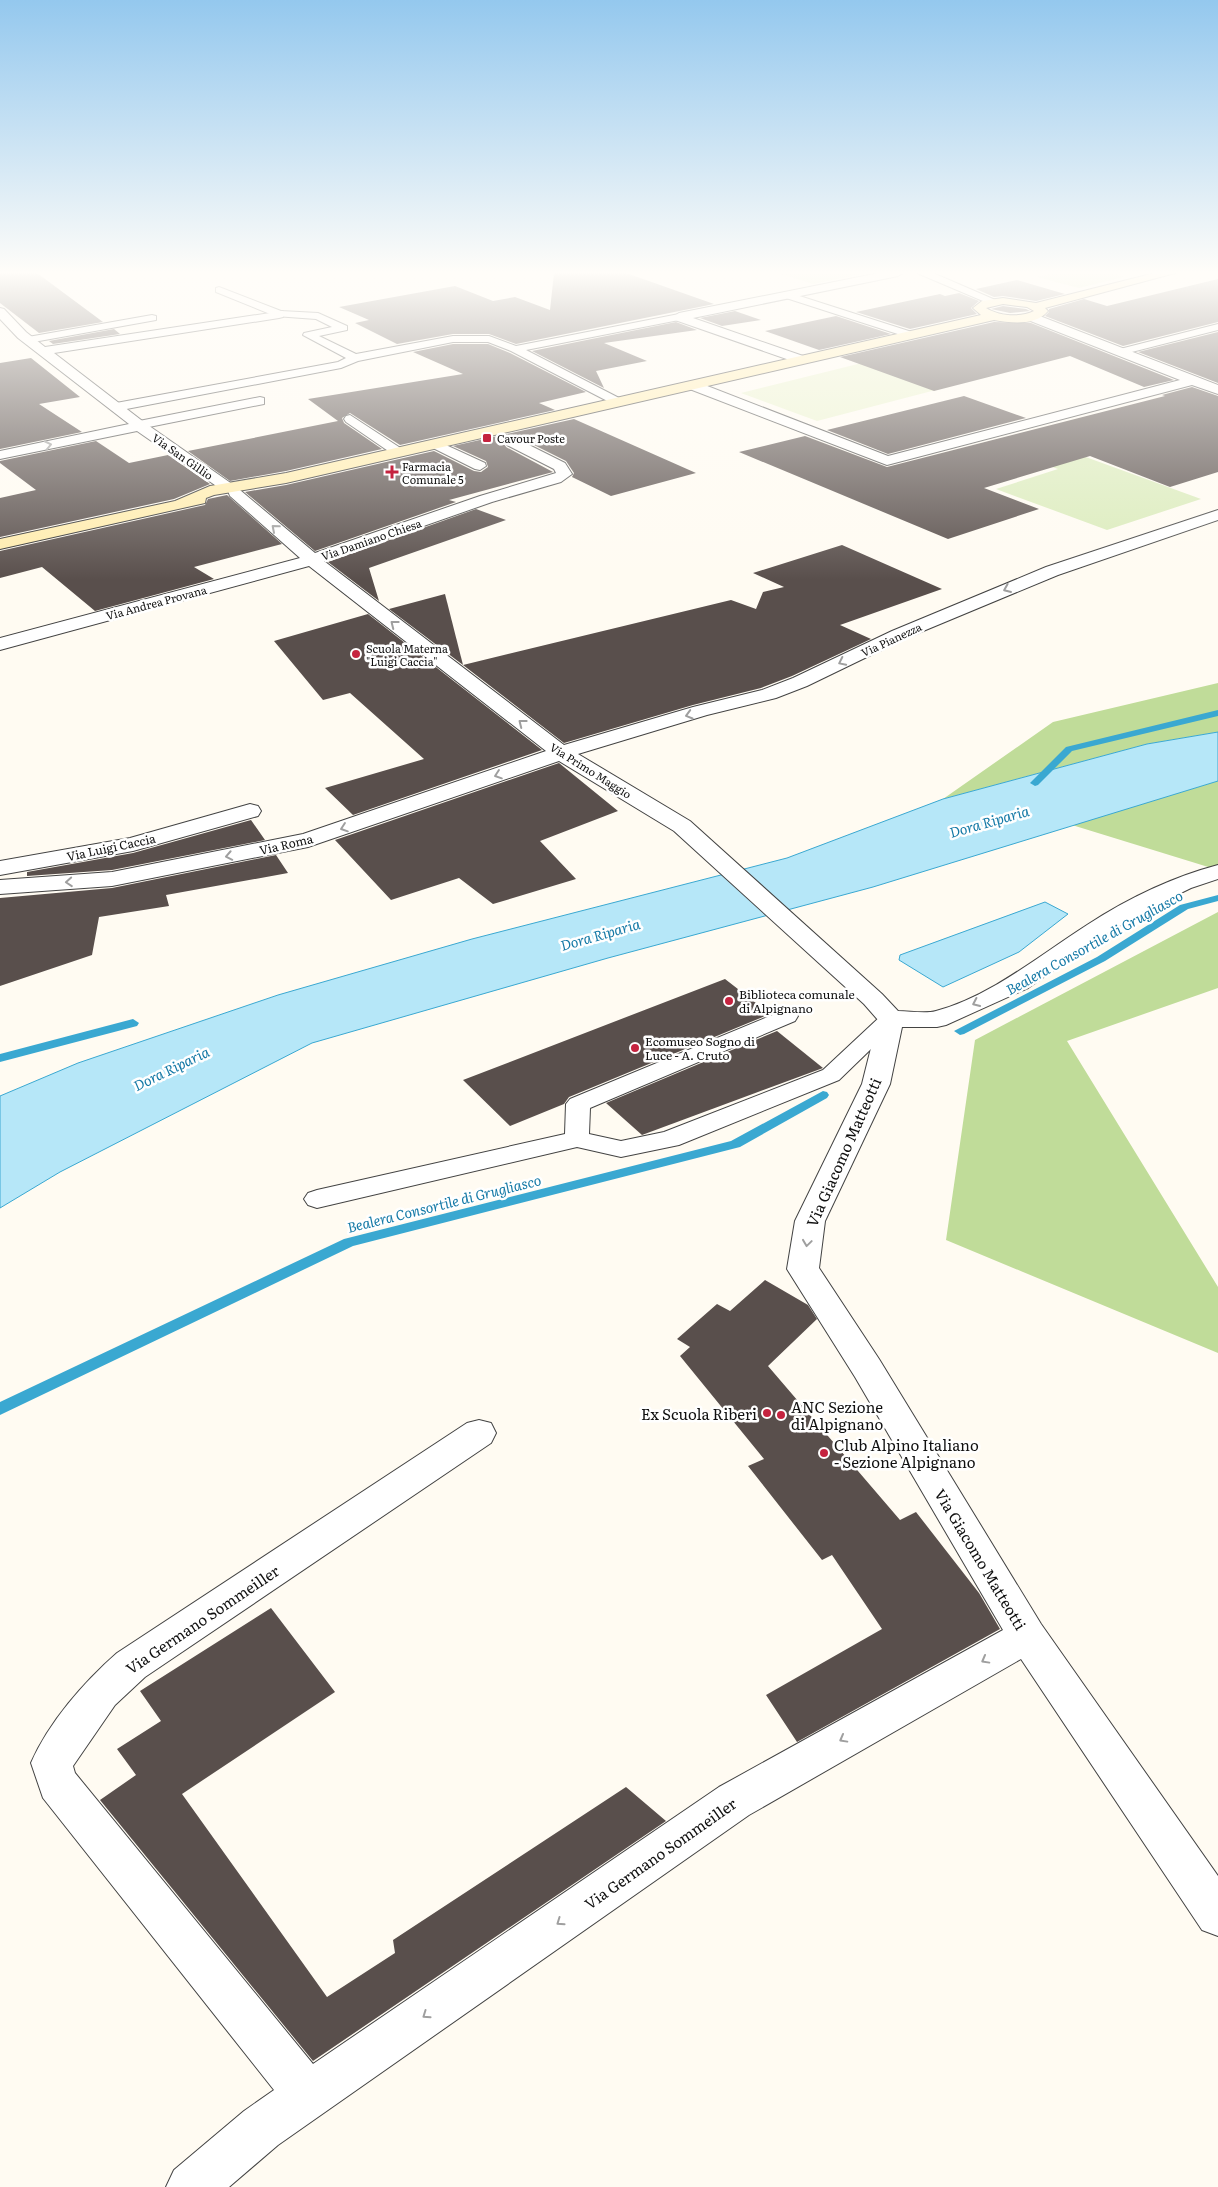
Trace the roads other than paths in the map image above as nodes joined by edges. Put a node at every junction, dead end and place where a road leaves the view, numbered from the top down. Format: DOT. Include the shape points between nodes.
graph roads {
  1 [pos="74,375"];
  2 [pos="287,375"];
  3 [pos="565,375"];
  4 [pos="735,375"];
  5 [pos="1181,375"];
  6 [pos="1194,380"];
  7 [pos="692,385"];
  8 [pos="1218,390"];
  9 [pos="260,401"];
  10 [pos="617,402"];
  11 [pos="116,407"];
  12 [pos="350,419"];
  13 [pos="140,426"];
  14 [pos="512,442"];
  15 [pos="435,444"];
  16 [pos="398,452"];
  17 [pos="0,455"];
  18 [pos="480,466"];
  19 [pos="231,490"];
  20 [pos="1218,516"];
  21 [pos="0,544"];
  22 [pos="312,560"];
  23 [pos="0,644"];
  24 [pos="560,753"];
  25 [pos="250,810"];
  26 [pos="0,868"];
  27 [pos="1218,872"];
  28 [pos="0,887"];
  29 [pos="882,1009"];
  30 [pos="787,1016"];
  31 [pos="577,1139"];
  32 [pos="318,1199"];
  33 [pos="478,1433"];
  34 [pos="1027,1636"];
  35 [pos="1218,1914"];
  36 [pos="309,2096"];
  37 [pos="190,2187"];
  1 -- 11 [label="street, Via San Gillio"];
  2 -- 11 [label="lane"];
  3 -- 10 [label="lane"];
  4 -- 7 [label="main road"];
  5 -- 6 [label="street"];
  6 -- 7 [label="street" via="888,461"];
  6 -- 8 [label="street"];
  7 -- 10 [label="main road"];
  9 -- 13 [label="lane"];
  10 -- 15 [label="main road"];
  11 -- 13 [label="street, Via San Gillio"];
  12 -- 16 [label="lane"];
  17 -- 13 [label="street, one-way"];
  13 -- 19 [label="street, Via San Gillio"];
  14 -- 22 [label="street, Via Damiano Chiesa" via="560,466 564,474"];
  15 -- 16 [label="main road"];
  15 -- 18 [label="lane"];
  16 -- 19 [label="main road"];
  19 -- 21 [label="main road"];
  22 -- 19 [label="street, Via Primo Maggio, one-way"];
  20 -- 24 [label="street, Via Pianezza, one-way" via="1052,571 898,635 785,688"];
  22 -- 23 [label="street, Via Andrea Provana"];
  24 -- 22 [label="street, Via Primo Maggio, one-way"];
  24 -- 28 [label="street, Via Roma, one-way" via="308,840 112,879"];
  24 -- 29 [label="street, Via Primo Maggio" via="682,826"];
  25 -- 26 [label="street, Via Luigi Caccia" via="133,844"];
  27 -- 29 [label="street, one-way" via="1183,882 1138,905 1018,983 959,1011 937,1018"];
  29 -- 31 [label="lane" via="831,1074 670,1139 621,1149"];
  29 -- 34 [label="street, Via Giacomo Matteotti, one-way" via="876,1084 810,1221 803,1269 867,1368"];
  30 -- 31 [label="lane" via="578,1104"];
  31 -- 32 [label="lane"];
  33 -- 36 [label="street, Via Germano Sommeiller" via="131,1665 101,1692 51,1763 58,1784"];
  34 -- 35 [label="street, Via Giacomo Matteotti"];
  34 -- 36 [label="street, Via Germano Sommeiller, one-way" via="734,1801"];
  36 -- 37 [label="street, Via Germano Sommeiller" via="261,2128"];
}
